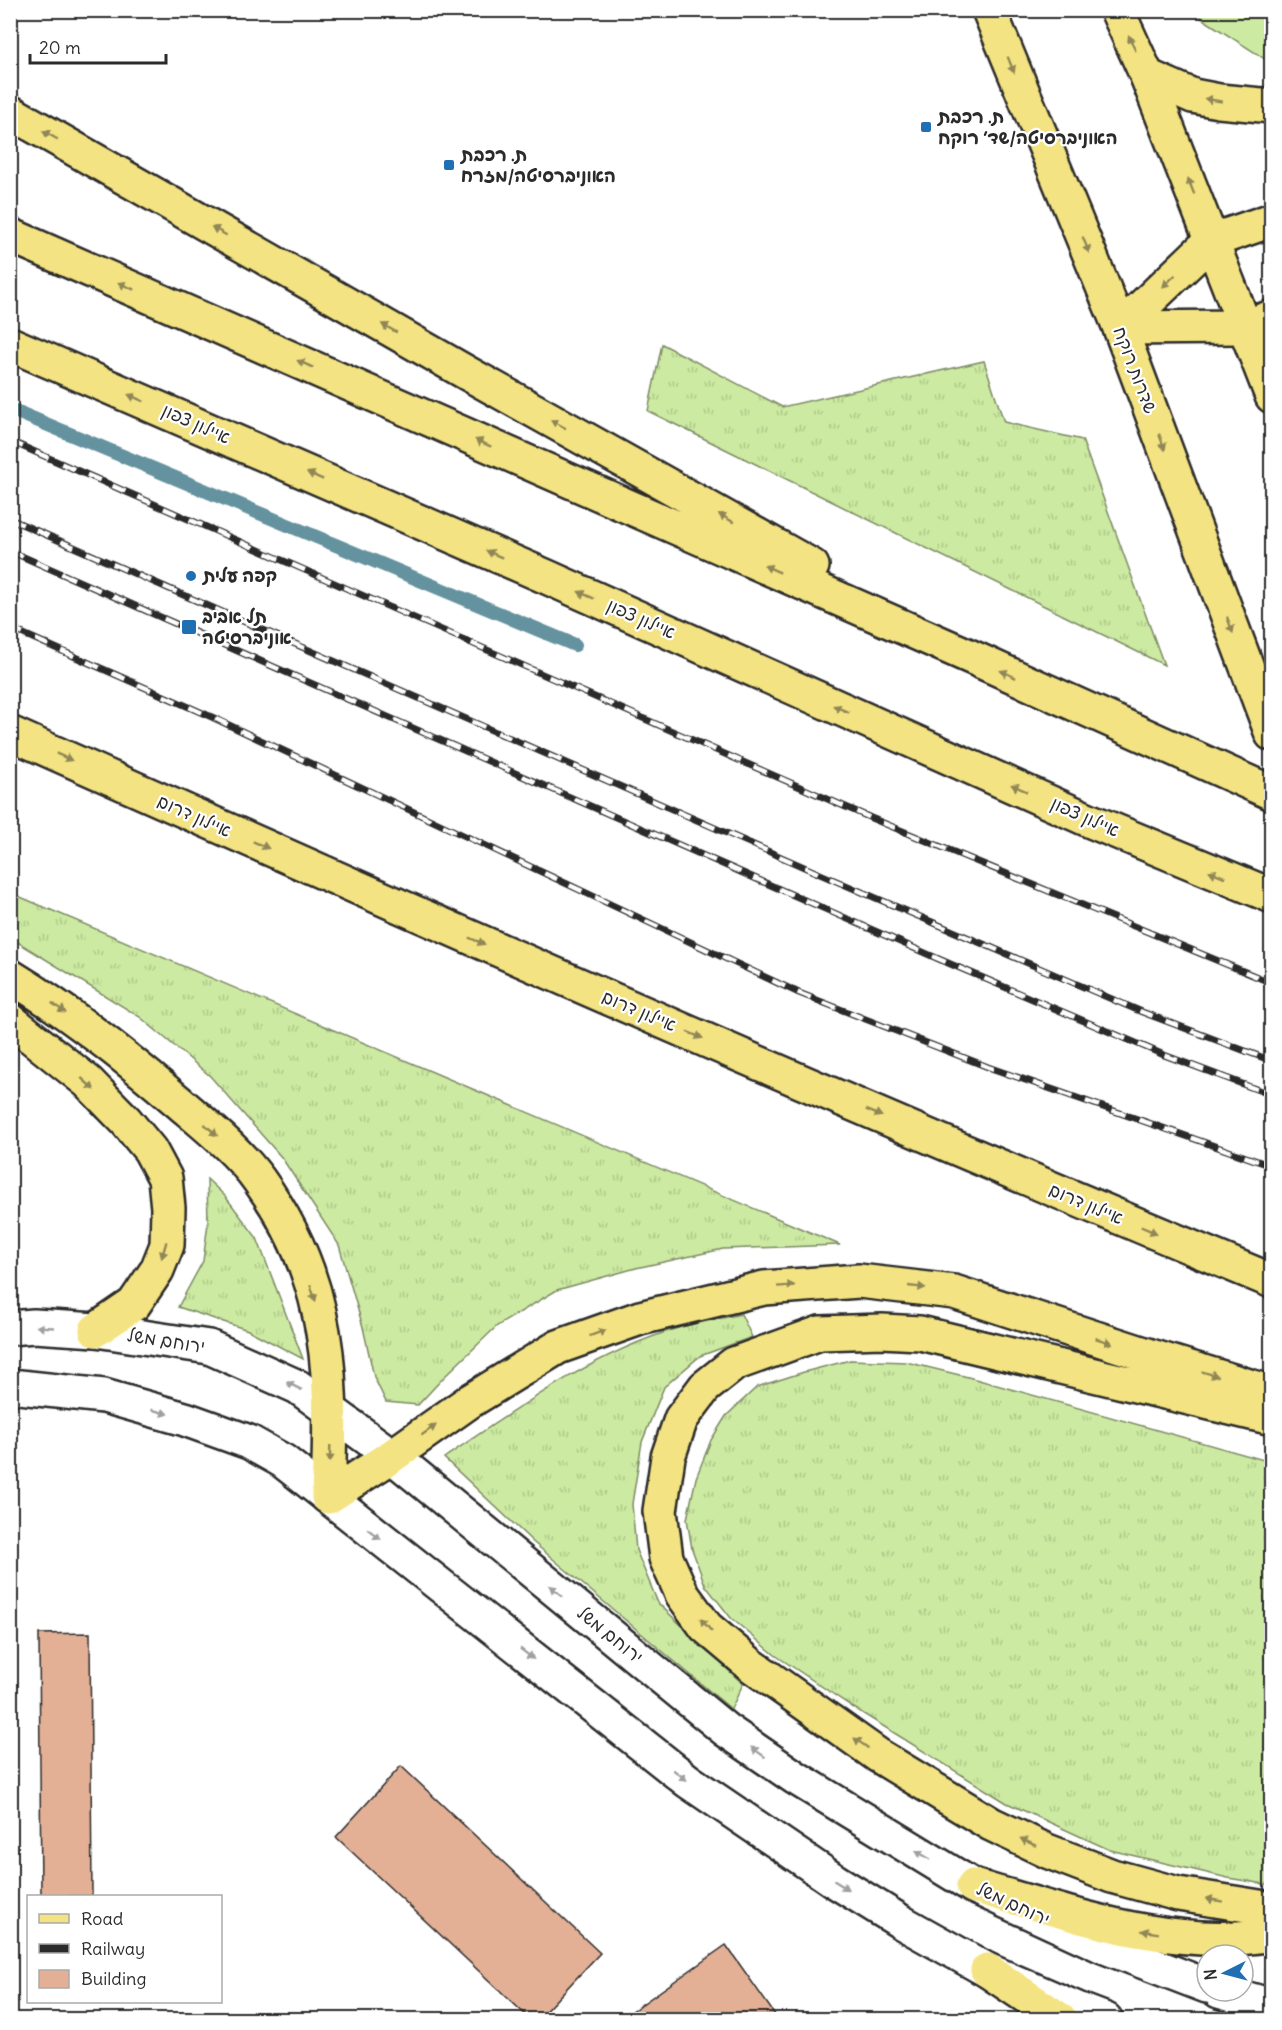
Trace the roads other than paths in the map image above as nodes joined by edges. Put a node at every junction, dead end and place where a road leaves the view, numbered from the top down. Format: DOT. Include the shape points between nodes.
graph roads {
  1 [pos="989,10"];
  2 [pos="1117,10"];
  3 [pos="1147,76"];
  4 [pos="1272,106"];
  5 [pos="10,112"];
  6 [pos="1272,220"];
  7 [pos="10,235"];
  8 [pos="1211,241"];
  9 [pos="1258,322"];
  10 [pos="1120,328"];
  11 [pos="10,344"];
  12 [pos="1272,396"];
  13 [pos="978,660"];
  14 [pos="1046,692"];
  15 [pos="10,734"];
  16 [pos="1272,734"];
  17 [pos="1272,767"];
  18 [pos="1272,793"];
  19 [pos="1272,896"];
  20 [pos="10,976"];
  21 [pos="10,1020"];
  22 [pos="1272,1281"];
  23 [pos="10,1328"];
  24 [pos="96,1330"];
  25 [pos="10,1386"];
  26 [pos="1272,1393"];
  27 [pos="331,1411"];
  28 [pos="1272,1418"];
  29 [pos="392,1456"];
  30 [pos="328,1497"];
  31 [pos="973,1886"];
  32 [pos="1272,1909"];
  33 [pos="1272,1934"];
  34 [pos="987,1970"];
  35 [pos="1195,1981"];
  36 [pos="1255,2001"];
  37 [pos="1272,2006"];
  38 [pos="1061,2019"];
  39 [pos="1106,2019"];
  1 -- 10 [label="main road, שדרות רוקח, one-way"];
  3 -- 2 [label="main road, one-way"];
  4 -- 3 [label="main road, one-way" via="1193,96"];
  8 -- 3 [label="main road, one-way"];
  13 -- 5 [label="main road, one-way"];
  6 -- 8 [label="main road"];
  13 -- 7 [label="main road, one-way"];
  8 -- 9 [label="main road"];
  8 -- 10 [label="main road, one-way"];
  9 -- 10 [label="main road"];
  9 -- 12 [label="main road"];
  10 -- 16 [label="main road, שדרות רוקח, one-way"];
  19 -- 11 [label="main road, איילון צפון, one-way" via="1091,821 547,577"];
  14 -- 13 [label="main road, one-way"];
  14 -- 17 [label="main road"];
  14 -- 18 [label="main road"];
  15 -- 22 [label="main road, איילון דרום, one-way" via="423,918"];
  20 -- 27 [label="main road, one-way" via="130,1060 217,1135 258,1179 301,1254 319,1311"];
  21 -- 24 [label="main road, one-way" via="87,1082 126,1121 150,1150 165,1178 167,1245 157,1270 134,1304"];
  24 -- 23 [label="street, ירוחם משל, one-way"];
  27 -- 24 [label="street, ירוחם משל, one-way" via="298,1387 209,1347"];
  25 -- 30 [label="street, one-way" via="104,1396 185,1419 249,1442 284,1461"];
  29 -- 26 [label="main road, one-way" via="470,1401 558,1347 640,1318 764,1288 859,1281 954,1292"];
  27 -- 29 [label="street, ירוחם משל"];
  27 -- 30 [label="main road, one-way"];
  32 -- 28 [label="main road, one-way" via="1178,1894 1112,1876 1047,1851 991,1824 879,1756 751,1665 706,1627 682,1594 666,1558 660,1512 668,1457 681,1419 705,1387 734,1364 820,1334 920,1333"];
  29 -- 30 [label="main road"];
  31 -- 29 [label="street, ירוחם משל, one-way" via="796,1778 726,1730"];
  30 -- 34 [label="street, one-way" via="688,1781 834,1881"];
  33 -- 31 [label="main road, one-way" via="1219,1938 1120,1928"];
  31 -- 35 [label="street, ירוחם משל" via="1103,1946"];
  34 -- 38 [label="main road"];
  34 -- 39 [label="street"];
  36 -- 37 [label="street"];
}
